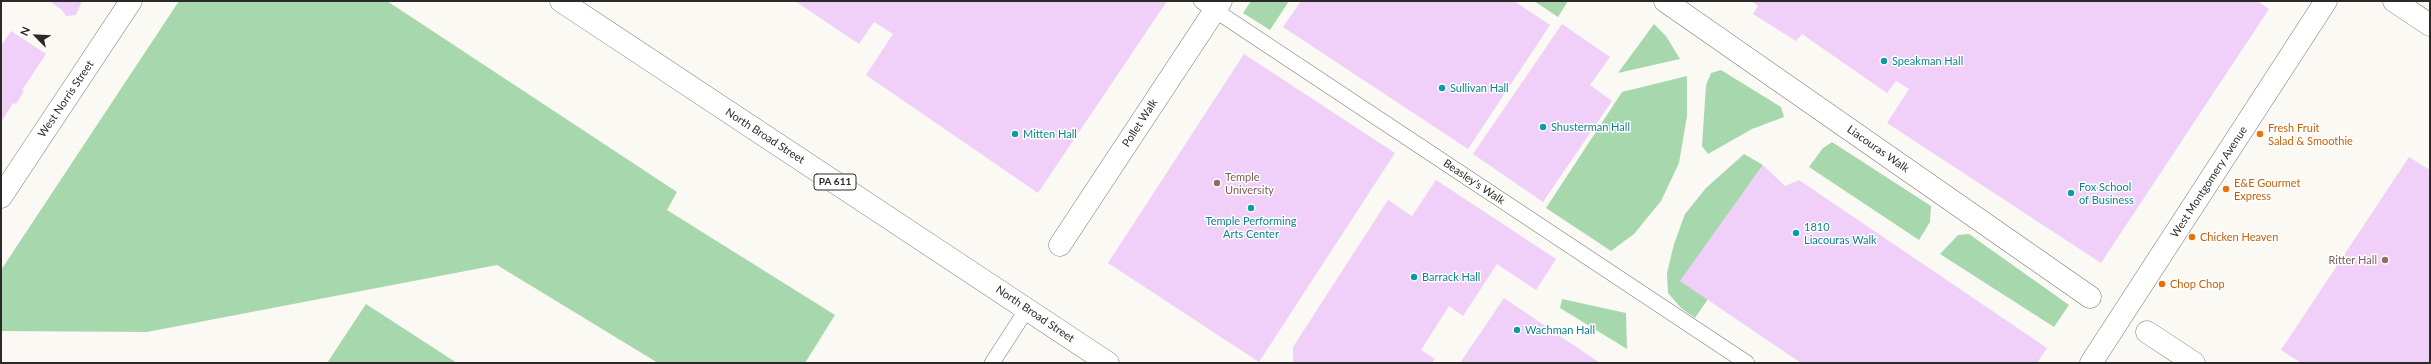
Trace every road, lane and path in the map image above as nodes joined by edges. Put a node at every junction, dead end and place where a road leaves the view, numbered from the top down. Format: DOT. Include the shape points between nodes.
graph roads {
  1 [pos="131,1"];
  2 [pos="561,1"];
  3 [pos="1665,1"];
  4 [pos="2326,1"];
  5 [pos="2394,1"];
  6 [pos="1212,4"];
  7 [pos="2430,25"];
  8 [pos="4,188"];
  9 [pos="1060,245"];
  10 [pos="2090,296"];
  11 [pos="1027,309"];
  12 [pos="2147,332"];
  13 [pos="992,363"];
  14 [pos="1108,363"];
  15 [pos="1748,363"];
  16 [pos="2091,363"];
  17 [pos="2194,363"];
  1 -- 8 [label="street, West Norris Street"];
  2 -- 11 [label="street, North Broad Street / PA 611"];
  3 -- 10 [label="street, Liacouras Walk"];
  4 -- 16 [label="street, West Montgomery Avenue"];
  5 -- 7 [label="street"];
  6 -- 9 [label="street, Pollet Walk"];
  6 -- 15 [label="lane, Beasley's Walk"];
  11 -- 13 [label="lane"];
  11 -- 14 [label="street, North Broad Street / PA 611"];
  12 -- 17 [label="street"];
}
